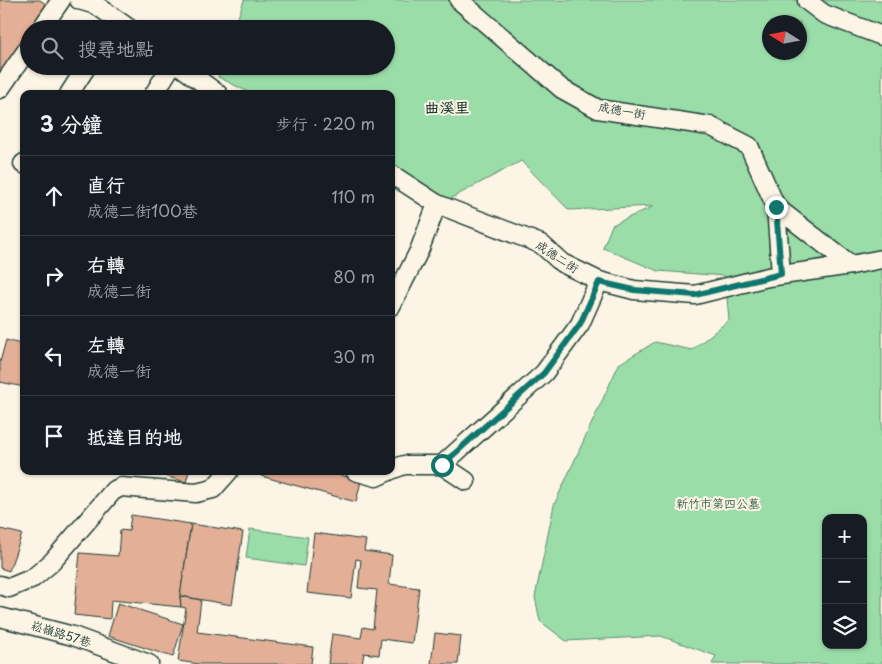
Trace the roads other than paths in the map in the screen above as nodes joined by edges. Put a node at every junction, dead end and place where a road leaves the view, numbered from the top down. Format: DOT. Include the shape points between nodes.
graph roads {
  1 [pos="61,0"];
  2 [pos="459,0"];
  3 [pos="807,1"];
  4 [pos="91,2"];
  5 [pos="47,20"];
  6 [pos="113,20"];
  7 [pos="882,36"];
  8 [pos="20,60"];
  9 [pos="81,75"];
  10 [pos="166,75"];
  11 [pos="192,75"];
  12 [pos="0,89"];
  13 [pos="72,90"];
  14 [pos="156,90"];
  15 [pos="213,90"];
  16 [pos="395,177"];
  17 [pos="437,204"];
  18 [pos="776,207"];
  19 [pos="882,259"];
  20 [pos="851,265"];
  21 [pos="781,274"];
  22 [pos="599,282"];
  23 [pos="395,298"];
  24 [pos="442,465"];
  25 [pos="395,469"];
  26 [pos="225,475"];
  27 [pos="369,475"];
  28 [pos="381,475"];
  29 [pos="466,481"];
  30 [pos="0,585"];
  31 [pos="0,617"];
  32 [pos="149,664"];
  1 -- 5 [label="street"];
  2 -- 18 [label="street, 成德一街" via="562,89 598,109 710,126 749,146"];
  3 -- 7 [label="street" via="824,14"];
  4 -- 6 [label="street"];
  8 -- 12 [label="street"];
  9 -- 13 [label="street"];
  10 -- 14 [label="street"];
  11 -- 15 [label="street"];
  16 -- 17 [label="street, 成德二街"];
  17 -- 22 [label="street, 成德二街" via="541,244 562,263"];
  17 -- 23 [label="street" via="419,251"];
  18 -- 20 [label="street, 成德一街"];
  18 -- 21 [label="street, 成德一街"];
  19 -- 20 [label="street"];
  20 -- 21 [label="street, 成德二街"];
  21 -- 22 [label="street, 成德二街" via="695,295 634,290"];
  22 -- 24 [label="street" via="580,324 544,373"];
  24 -- 25 [label="street" via="404,465"];
  24 -- 29 [label="street"];
  26 -- 30 [label="street" via="213,489 196,493 121,487 113,491 52,562 33,578 9,588"];
  27 -- 28 [label="street"];
  31 -- 32 [label="street, 崧嶺路57巷" via="73,636"];
}
